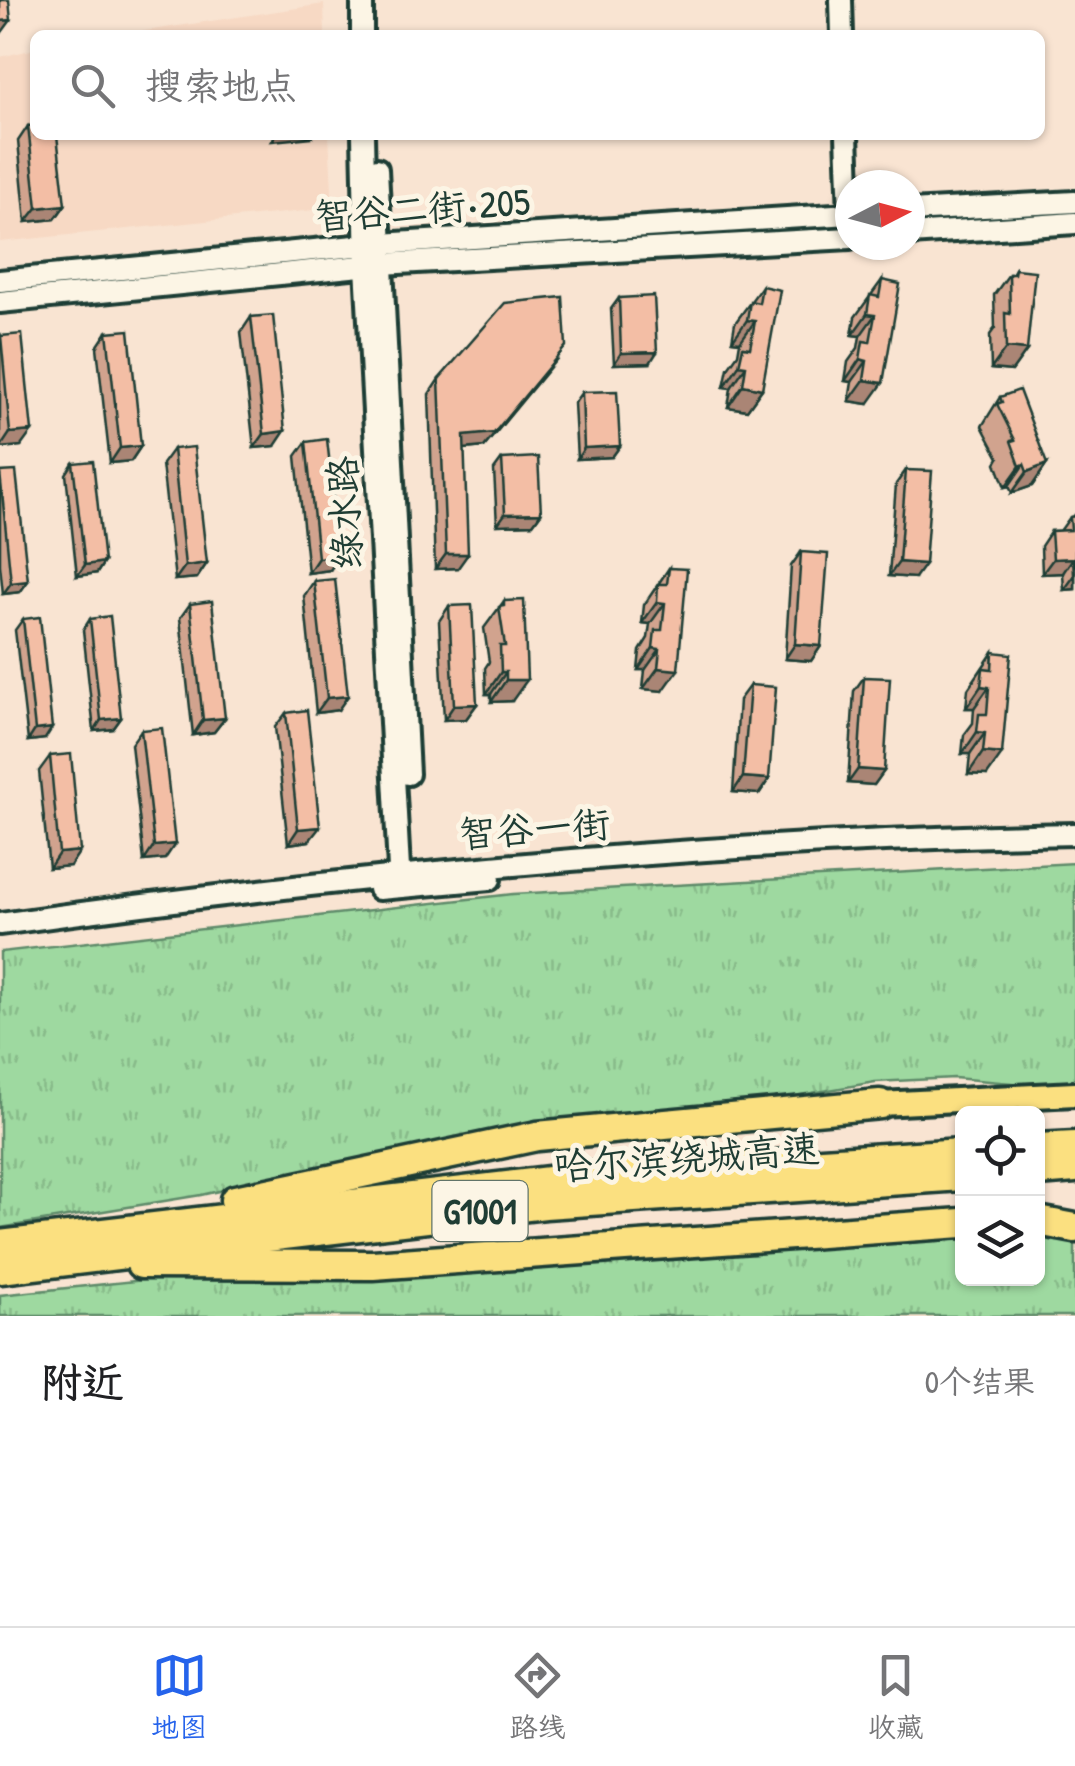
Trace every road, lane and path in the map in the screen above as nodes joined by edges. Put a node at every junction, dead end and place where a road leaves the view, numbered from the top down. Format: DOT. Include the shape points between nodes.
graph roads {
  1 [pos="362,0"];
  2 [pos="376,0"];
  3 [pos="840,0"];
  4 [pos="362,30"];
  5 [pos="375,30"];
  6 [pos="842,30"];
  7 [pos="363,140"];
  8 [pos="376,140"];
  9 [pos="846,140"];
  10 [pos="848,170"];
  11 [pos="1075,202"];
  12 [pos="925,210"];
  13 [pos="835,215"];
  14 [pos="1075,222"];
  15 [pos="925,233"];
  16 [pos="835,239"];
  17 [pos="373,255"];
  18 [pos="0,282"];
  19 [pos="0,302"];
  20 [pos="1075,834"];
  21 [pos="1075,846"];
  22 [pos="407,879"];
  23 [pos="0,924"];
  24 [pos="0,936"];
  25 [pos="1075,1094"];
  26 [pos="880,1104"];
  27 [pos="1075,1146"];
  28 [pos="1045,1148"];
  29 [pos="955,1153"];
  30 [pos="1075,1168"];
  31 [pos="1045,1170"];
  32 [pos="955,1176"];
  33 [pos="1045,1222"];
  34 [pos="955,1223"];
  35 [pos="1075,1228"];
  36 [pos="0,1244"];
  37 [pos="0,1270"];
  1 -- 4 [label="main road"];
  2 -- 5 [label="main road"];
  3 -- 6 [label="main road"];
  7 -- 17 [label="main road, 绿水路"];
  8 -- 17 [label="main road, 绿水路"];
  9 -- 10 [label="main road"];
  11 -- 12 [label="main road"];
  13 -- 17 [label="main road, 智谷二街•205"];
  14 -- 15 [label="main road"];
  16 -- 17 [label="main road, 智谷二街•205"];
  17 -- 18 [label="main road, 智谷二街•205"];
  17 -- 19 [label="main road, 智谷二街•205"];
  17 -- 22 [label="main road, 绿水路"];
  20 -- 22 [label="main road, 智谷一街" via="890,839"];
  21 -- 22 [label="main road, 智谷一街"];
  22 -- 23 [label="main road, 智谷一街"];
  22 -- 24 [label="main road, 智谷一街"];
  25 -- 26 [label="main road"];
  26 -- 36 [label="highway" via="537,1136"];
  27 -- 28 [label="highway"];
  29 -- 36 [label="highway, 哈尔滨绕城高速 / G1001" via="557,1180"];
  30 -- 31 [label="highway"];
  32 -- 37 [label="highway, 哈尔滨绕城高速 / G1001" via="544,1204"];
  33 -- 35 [label="highway"];
  34 -- 37 [label="highway" via="373,1265"];
}
